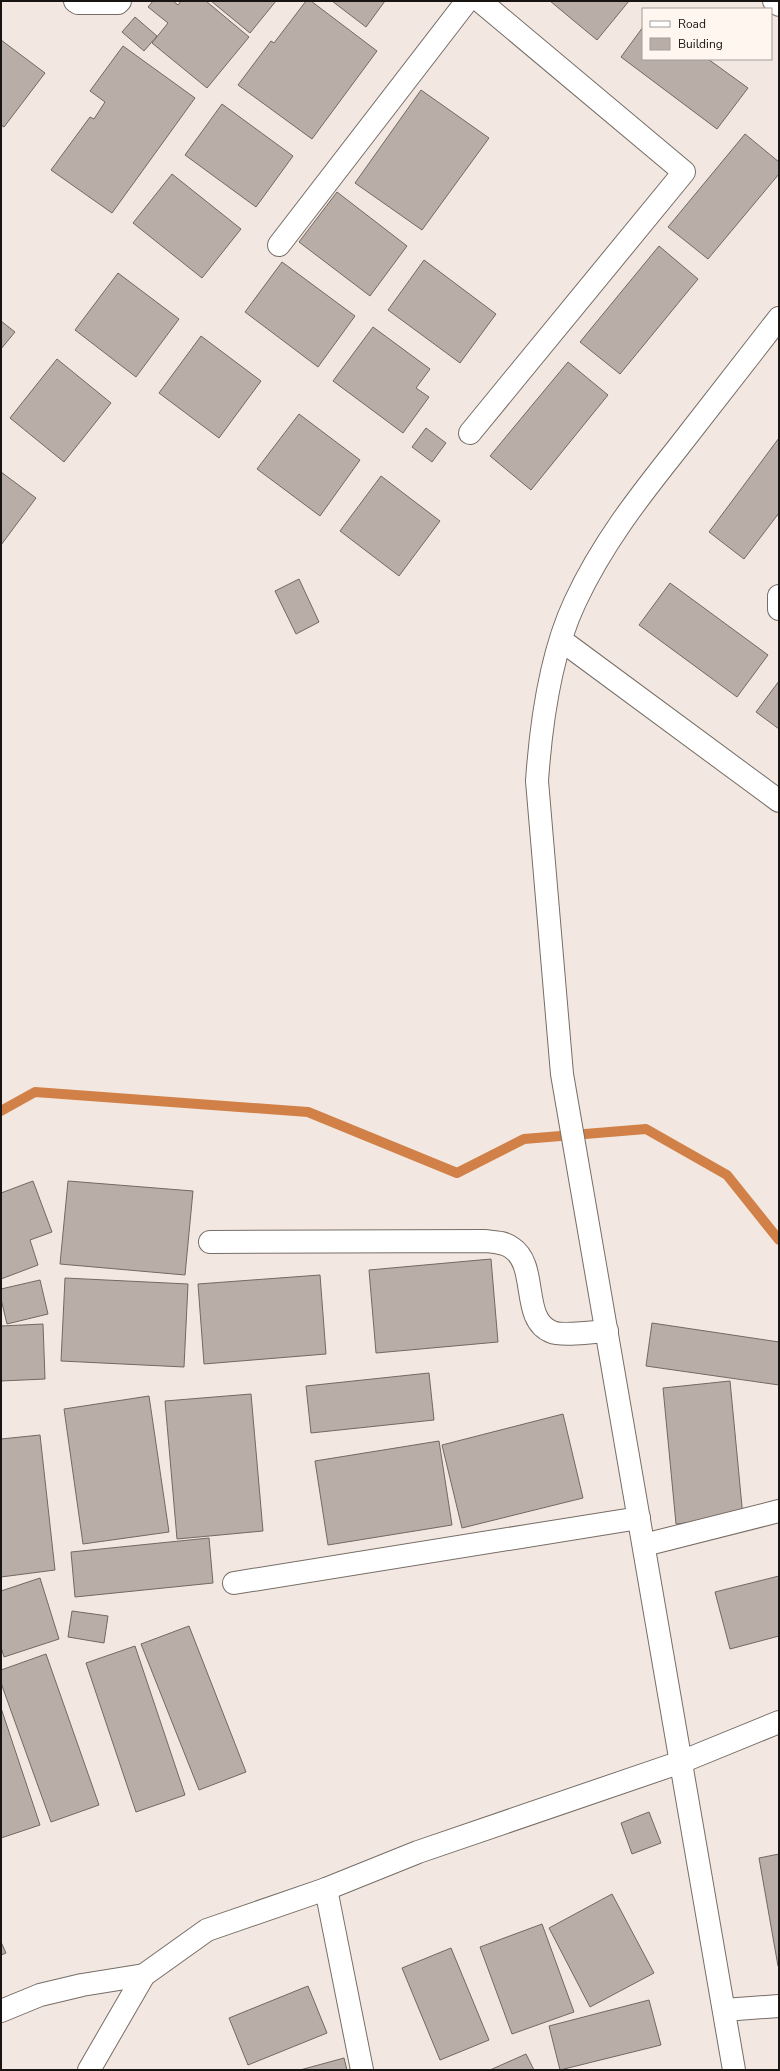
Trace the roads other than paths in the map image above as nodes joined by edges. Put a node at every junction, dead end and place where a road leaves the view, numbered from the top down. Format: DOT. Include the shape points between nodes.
graph roads {
  1 [pos="75,1"];
  2 [pos="120,1"];
  3 [pos="467,1"];
  4 [pos="480,1"];
  5 [pos="774,1"];
  6 [pos="779,5"];
  7 [pos="279,244"];
  8 [pos="779,318"];
  9 [pos="470,434"];
  10 [pos="779,596"];
  11 [pos="779,609"];
  12 [pos="561,640"];
  13 [pos="779,801"];
  14 [pos="210,1242"];
  15 [pos="605,1322"];
  16 [pos="779,1511"];
  17 [pos="639,1518"];
  18 [pos="644,1545"];
  19 [pos="234,1583"];
  20 [pos="779,1722"];
  21 [pos="681,1762"];
  22 [pos="326,1889"];
  23 [pos="144,1975"];
  24 [pos="779,2006"];
  25 [pos="724,2010"];
  26 [pos="1,2011"];
  27 [pos="89,2070"];
  28 [pos="362,2070"];
  29 [pos="734,2070"];
  1 -- 2 [label="street"];
  3 -- 7 [label="street"];
  4 -- 9 [label="street" via="684,172"];
  5 -- 6 [label="street"];
  8 -- 12 [label="street" via="620,520 574,603"];
  10 -- 11 [label="street"];
  12 -- 13 [label="street"];
  12 -- 15 [label="street" via="539,746 537,781 562,1074"];
  14 -- 15 [label="street" via="485,1240 502,1243 513,1248 525,1266 536,1318 542,1326 553,1333"];
  15 -- 17 [label="street"];
  16 -- 18 [label="street"];
  17 -- 18 [label="street"];
  17 -- 19 [label="street"];
  18 -- 21 [label="street"];
  20 -- 21 [label="street"];
  21 -- 22 [label="street" via="418,1852"];
  21 -- 25 [label="street"];
  22 -- 23 [label="street" via="207,1930"];
  22 -- 28 [label="street"];
  23 -- 26 [label="street" via="40,1995"];
  23 -- 27 [label="street"];
  24 -- 25 [label="street"];
  25 -- 29 [label="street"];
}
